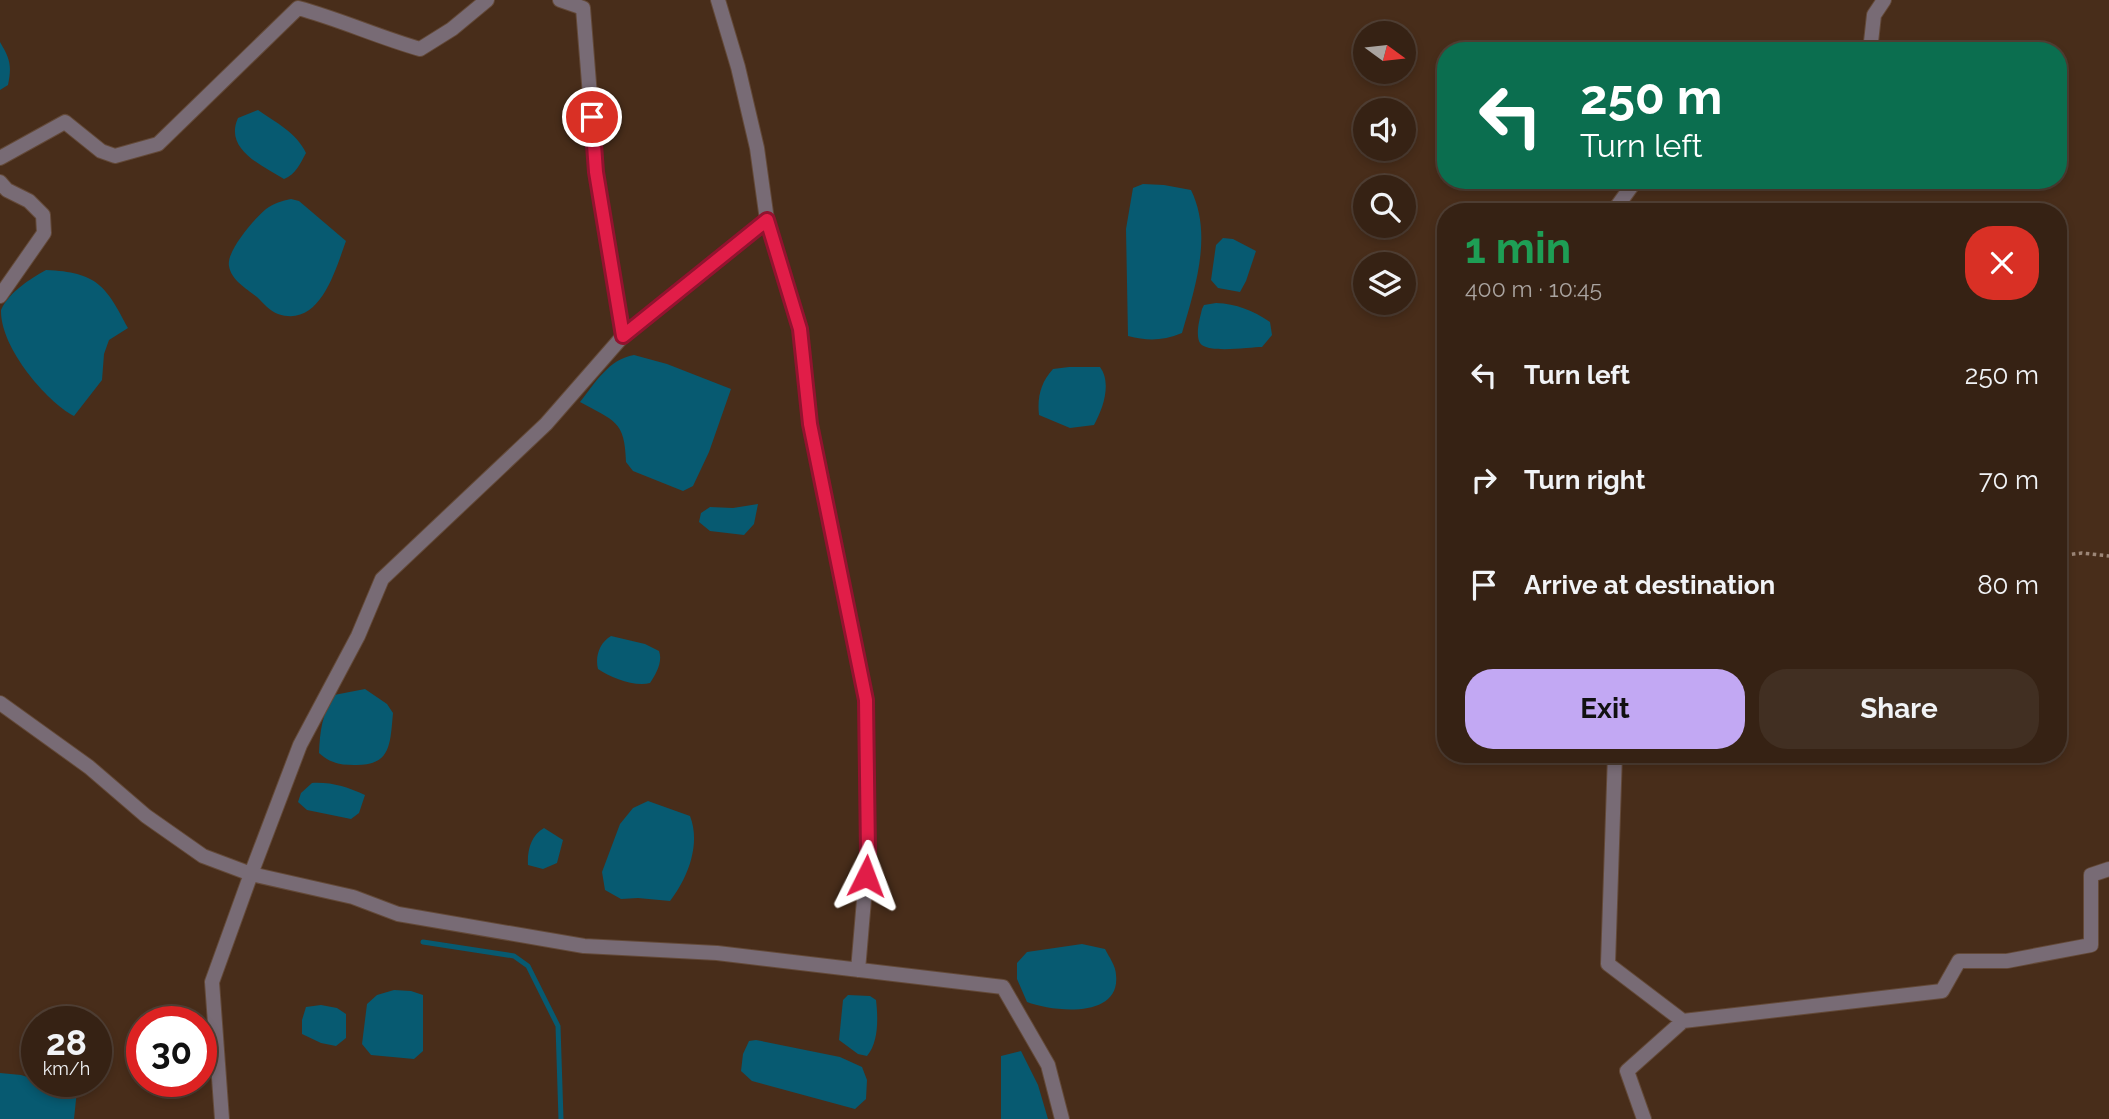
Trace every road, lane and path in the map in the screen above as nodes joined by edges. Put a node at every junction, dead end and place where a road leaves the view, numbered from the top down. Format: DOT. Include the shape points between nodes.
graph roads {
  1 [pos="487,0"];
  2 [pos="560,0"];
  3 [pos="718,0"];
  4 [pos="1884,0"];
  5 [pos="1871,42"];
  6 [pos="0,158"];
  7 [pos="0,182"];
  8 [pos="767,220"];
  9 [pos="0,296"];
  10 [pos="623,336"];
  11 [pos="2067,555"];
  12 [pos="2109,556"];
  13 [pos="0,704"];
  14 [pos="1615,763"];
  15 [pos="2109,869"];
  16 [pos="251,874"];
  17 [pos="858,970"];
  18 [pos="1684,1021"];
  19 [pos="222,1119"];
  20 [pos="1062,1119"];
  21 [pos="1644,1119"];
  1 -- 6 [label="street" via="420,49 298,8 158,144 116,156 101,151 65,122"];
  2 -- 10 [label="street" via="583,8 596,172"];
  3 -- 8 [label="street" via="757,148"];
  4 -- 5 [label="street" via="1874,15"];
  7 -- 9 [label="street" via="43,215 44,233"];
  8 -- 10 [label="street"];
  8 -- 17 [label="street" via="800,329 810,424 866,700 868,853"];
  10 -- 16 [label="street" via="546,424 382,579 358,636 300,745"];
  11 -- 12 [label="path"];
  13 -- 16 [label="street" via="203,856"];
  14 -- 18 [label="street" via="1608,964"];
  15 -- 18 [label="street" via="2091,875 2091,945 2007,961 1959,961 1942,991"];
  16 -- 17 [label="street" via="353,897 398,914 584,946 717,953"];
  16 -- 19 [label="street" via="212,982"];
  17 -- 20 [label="street" via="1003,987 1048,1065"];
  18 -- 21 [label="street" via="1627,1071"];
}
